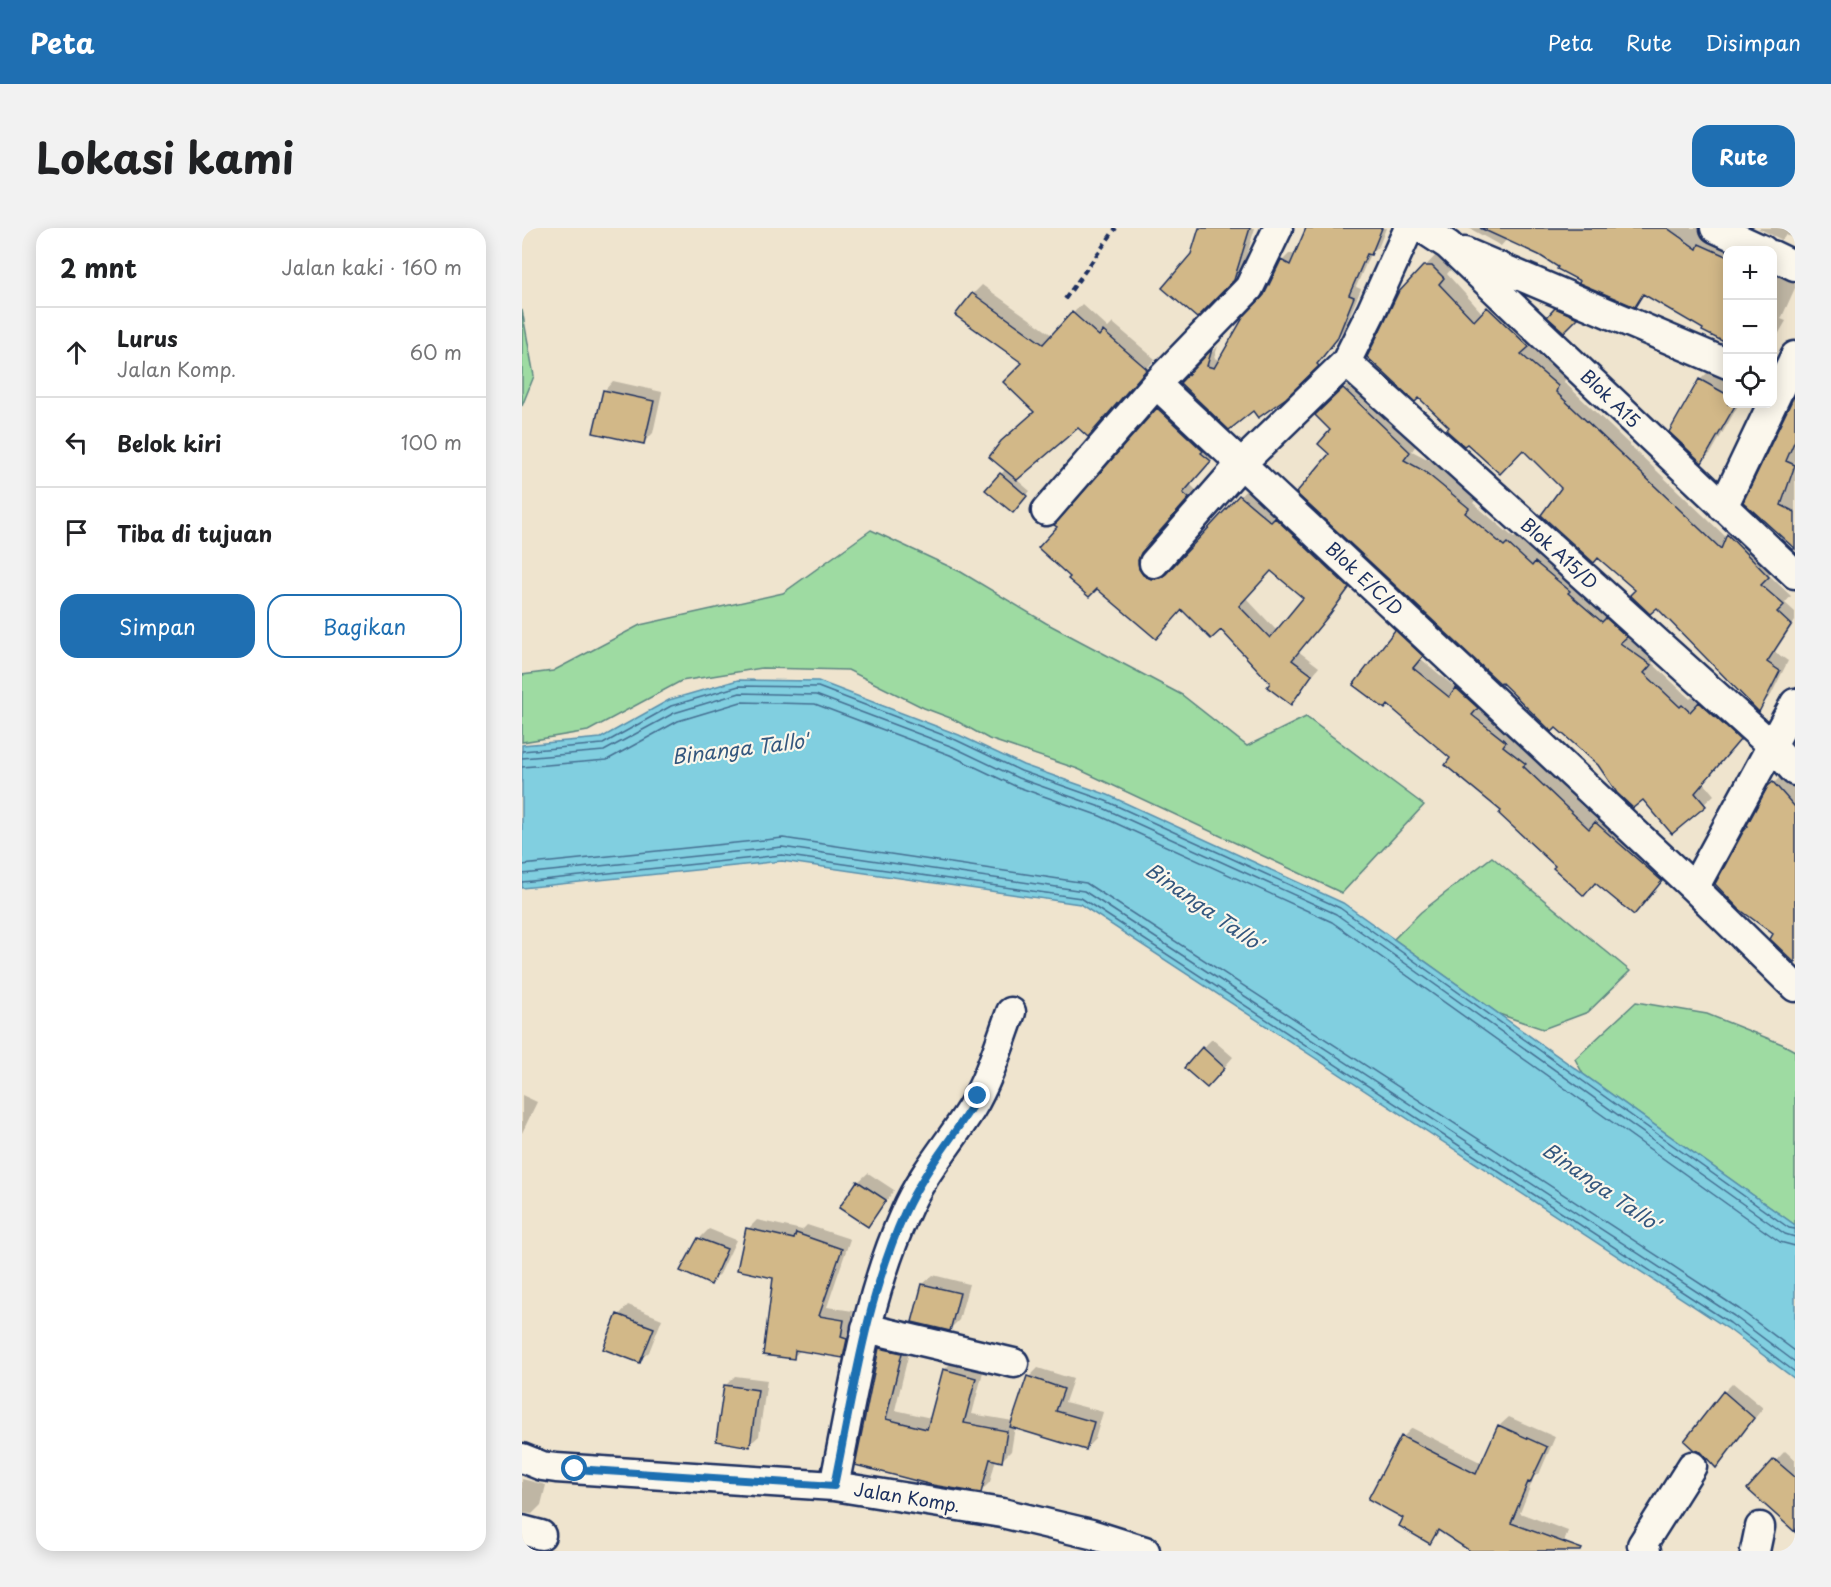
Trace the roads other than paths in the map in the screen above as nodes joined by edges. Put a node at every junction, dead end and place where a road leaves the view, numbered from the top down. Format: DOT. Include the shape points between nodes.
graph roads {
  1 [pos="1278,228"];
  2 [pos="1409,228"];
  3 [pos="1422,228"];
  4 [pos="1715,228"];
  5 [pos="1448,246"];
  6 [pos="1754,246"];
  7 [pos="1777,257"];
  8 [pos="1795,266"];
  9 [pos="1795,356"];
  10 [pos="1346,362"];
  11 [pos="1723,362"];
  12 [pos="1156,384"];
  13 [pos="1777,385"];
  14 [pos="1767,408"];
  15 [pos="1241,464"];
  16 [pos="1723,507"];
  17 [pos="1046,512"];
  18 [pos="1154,563"];
  19 [pos="1795,574"];
  20 [pos="1795,703"];
  21 [pos="1772,746"];
  22 [pos="1795,771"];
  23 [pos="1694,888"];
  24 [pos="1795,987"];
  25 [pos="1011,1012"];
  26 [pos="866,1328"];
  27 [pos="1014,1363"];
  28 [pos="522,1458"];
  29 [pos="1692,1466"];
  30 [pos="834,1486"];
  31 [pos="1145,1551"];
  32 [pos="1646,1551"];
  1 -- 12 [label="street" via="1249,288"];
  2 -- 10 [label="street"];
  3 -- 5 [label="street, Blok A15"];
  4 -- 6 [label="street"];
  5 -- 11 [label="street"];
  5 -- 16 [label="street, Blok A15"];
  7 -- 8 [label="street"];
  9 -- 13 [label="street"];
  10 -- 15 [label="street"];
  10 -- 21 [label="street, Blok A15/D"];
  12 -- 15 [label="street, Blok E/C/D"];
  12 -- 17 [label="street"];
  14 -- 16 [label="street"];
  15 -- 18 [label="street"];
  15 -- 23 [label="street, Blok E/C/D"];
  16 -- 19 [label="street, Blok A15"];
  20 -- 21 [label="street"];
  21 -- 22 [label="street, Blok A15/D"];
  21 -- 23 [label="street"];
  23 -- 24 [label="street, Blok E/C/D"];
  25 -- 26 [label="street" via="978,1096 904,1213"];
  26 -- 27 [label="street"];
  26 -- 30 [label="street"];
  28 -- 30 [label="street, Jalan Komp." via="556,1468"];
  29 -- 32 [label="street" via="1642,1545"];
  30 -- 31 [label="street, Jalan Komp." via="1002,1514"];
}
